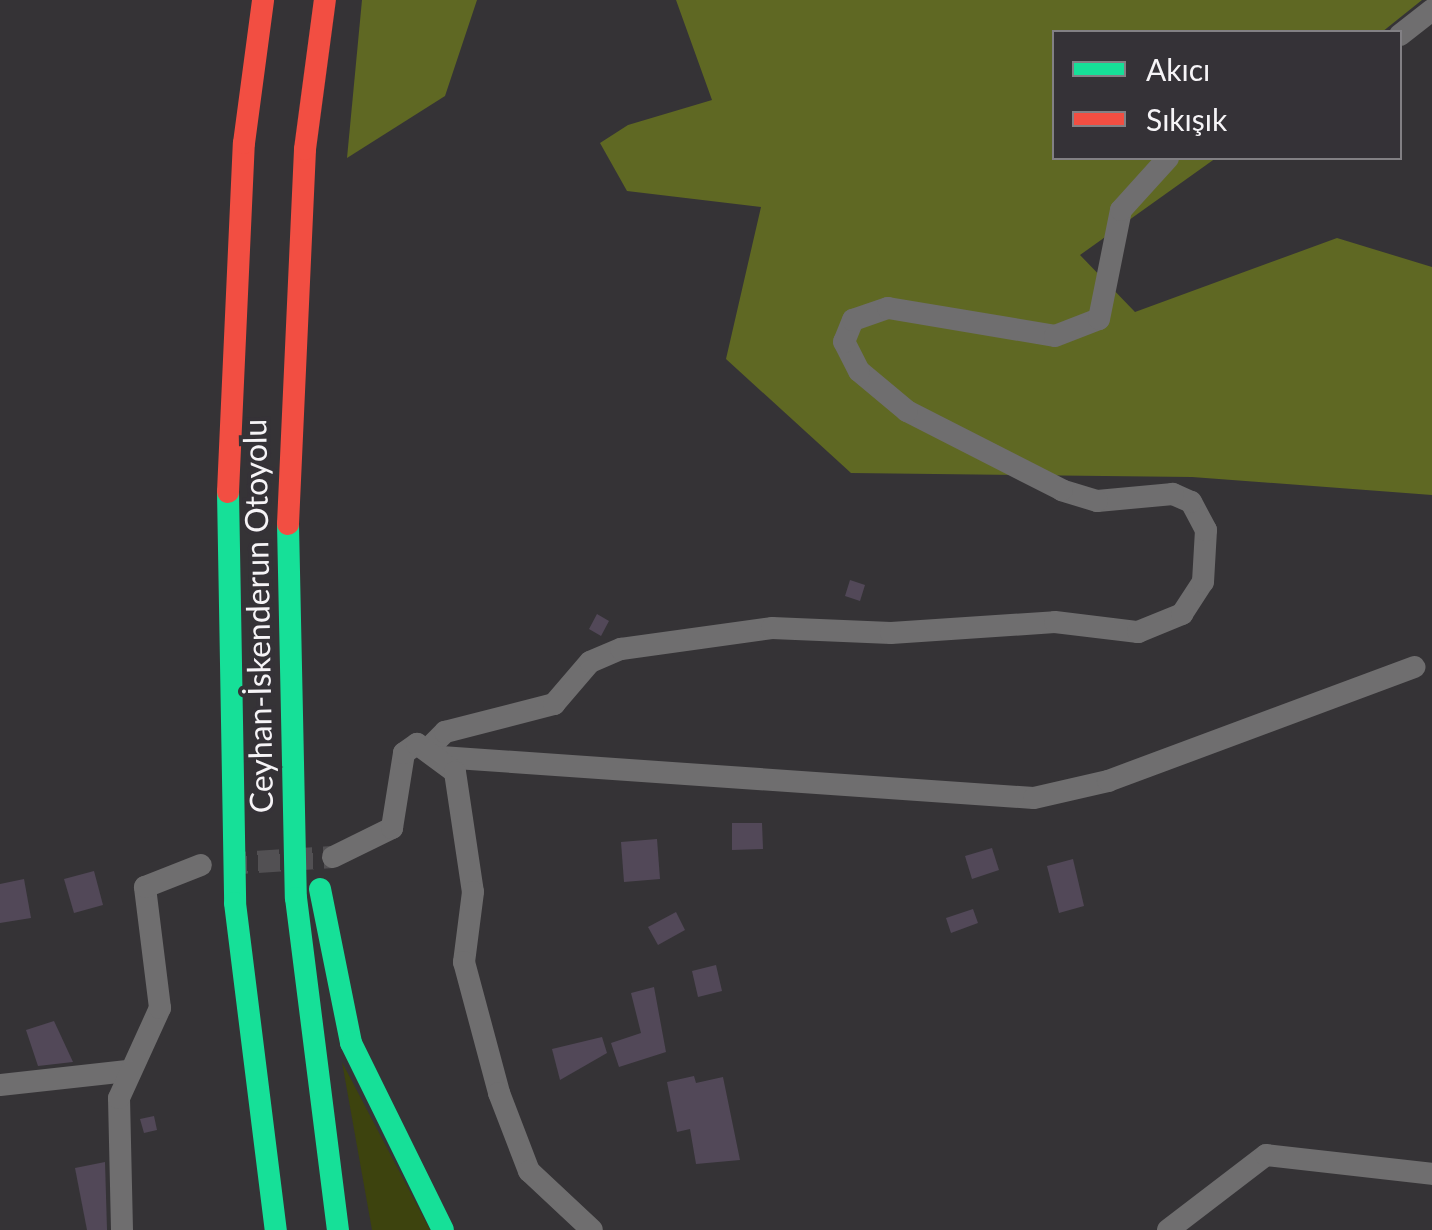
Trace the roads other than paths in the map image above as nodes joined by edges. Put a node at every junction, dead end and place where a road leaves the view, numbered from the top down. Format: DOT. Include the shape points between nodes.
graph roads {
  1 [pos="263,0"];
  2 [pos="325,0"];
  3 [pos="1432,10"];
  4 [pos="1402,33"];
  5 [pos="1166,160"];
  6 [pos="287,418"];
  7 [pos="1414,668"];
  8 [pos="436,751"];
  9 [pos="333,857"];
  10 [pos="201,865"];
  11 [pos="127,1071"];
  12 [pos="0,1085"];
  13 [pos="1432,1174"];
  14 [pos="122,1230"];
  15 [pos="276,1230"];
  16 [pos="338,1230"];
  17 [pos="443,1230"];
  18 [pos="592,1230"];
  19 [pos="1168,1230"];
  1 -- 15 [label="highway, Ceyhan-İskenderun Otoyolu" via="244,143 223,594 235,903"];
  2 -- 6 [label="highway, Ceyhan-İskenderun Otoyolu"];
  3 -- 4 [label="street"];
  5 -- 8 [label="street" via="1121,210 1099,319 1055,336 888,308 854,320 844,342 859,371 907,411 1062,490 1097,500 1173,494 1191,502 1206,530 1204,582 1182,614 1138,632 1055,622 891,633 772,628 621,648 590,662 554,704 445,732"];
  6 -- 16 [label="highway, Ceyhan-İskenderun Otoyolu" via="296,898"];
  6 -- 17 [label="highway" via="304,730 332,958 373,1098"];
  7 -- 8 [label="street" via="1108,781 1034,798"];
  8 -- 9 [label="street" via="404,753 392,828"];
  8 -- 18 [label="street" via="468,814 473,892 464,962 499,1093 529,1171"];
  10 -- 11 [label="street" via="145,887 160,1008"];
  11 -- 12 [label="street"];
  11 -- 14 [label="street"];
  13 -- 19 [label="street" via="1266,1155"];
}
